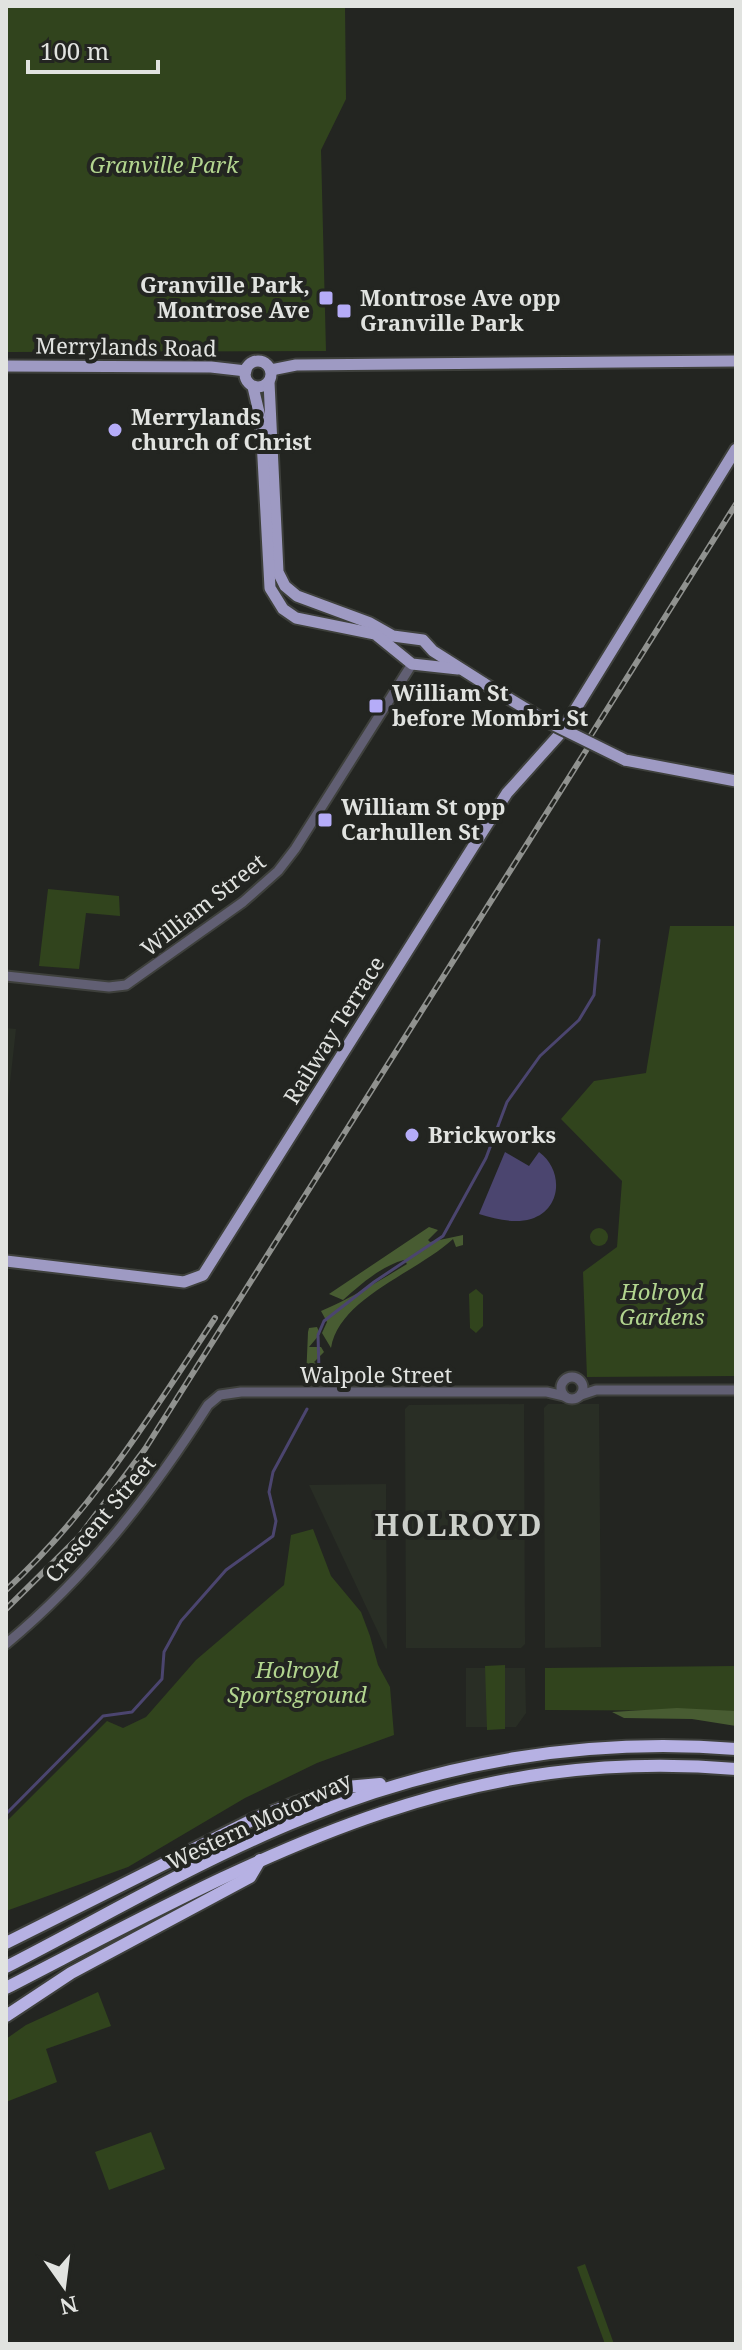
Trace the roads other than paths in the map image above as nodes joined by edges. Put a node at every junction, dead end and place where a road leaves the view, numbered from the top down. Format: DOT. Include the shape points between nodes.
graph roads {
  1 [pos="736,361"];
  2 [pos="6,366"];
  3 [pos="246,371"];
  4 [pos="270,376"];
  5 [pos="253,387"];
  6 [pos="736,449"];
  7 [pos="411,639"];
  8 [pos="429,646"];
  9 [pos="403,654"];
  10 [pos="418,663"];
  11 [pos="461,669"];
  12 [pos="567,723"];
  13 [pos="559,735"];
  14 [pos="736,781"];
  15 [pos="6,976"];
  16 [pos="6,1261"];
  17 [pos="582,1390"];
  18 [pos="736,1390"];
  19 [pos="563,1391"];
  20 [pos="208,1405"];
  21 [pos="6,1644"];
  22 [pos="736,1749"];
  23 [pos="736,1769"];
  24 [pos="403,1782"];
  25 [pos="260,1860"];
  26 [pos="6,1943"];
  27 [pos="6,1967"];
  28 [pos="6,1988"];
  29 [pos="6,2016"];
  1 -- 4 [label="main road" via="296,365"];
  2 -- 3 [label="main road, Merrylands Road"];
  3 -- 4 [label="main road, Merrylands Road" via="258,361"];
  3 -- 5 [label="main road"];
  4 -- 5 [label="main road"];
  4 -- 7 [label="main road" via="278,572 283,583 297,596"];
  5 -- 9 [label="main road" via="261,421 270,588 296,618 375,634"];
  6 -- 12 [label="main road"];
  7 -- 8 [label="main road" via="420,638"];
  7 -- 9 [label="main road"];
  8 -- 10 [label="main road" via="429,654"];
  8 -- 11 [label="main road"];
  9 -- 10 [label="main road"];
  10 -- 11 [label="main road"];
  10 -- 15 [label="street, William Street" via="295,849 243,902 126,985"];
  11 -- 14 [label="main road, bridge" via="546,721 625,760"];
  13 -- 16 [label="main road, Railway Terrace" via="507,793 211,1267 198,1279 184,1282"];
  17 -- 18 [label="street"];
  17 -- 19 [label="street" via="571,1399"];
  17 -- 19 [label="street" via="571,1377"];
  19 -- 20 [label="street, Walpole Street" via="241,1392 220,1395"];
  20 -- 21 [label="street, Crescent Street" via="105,1548"];
  22 -- 24 [label="highway, Western Motorway" via="578,1749"];
  23 -- 25 [label="highway, Western Motorway" via="624,1766 512,1779 403,1804"];
  24 -- 26 [label="highway" via="335,1788 298,1801 225,1831"];
  24 -- 27 [label="highway, Western Motorway" via="262,1836"];
  25 -- 28 [label="highway, Western Motorway"];
  25 -- 29 [label="highway" via="250,1877 71,1973"];
}
